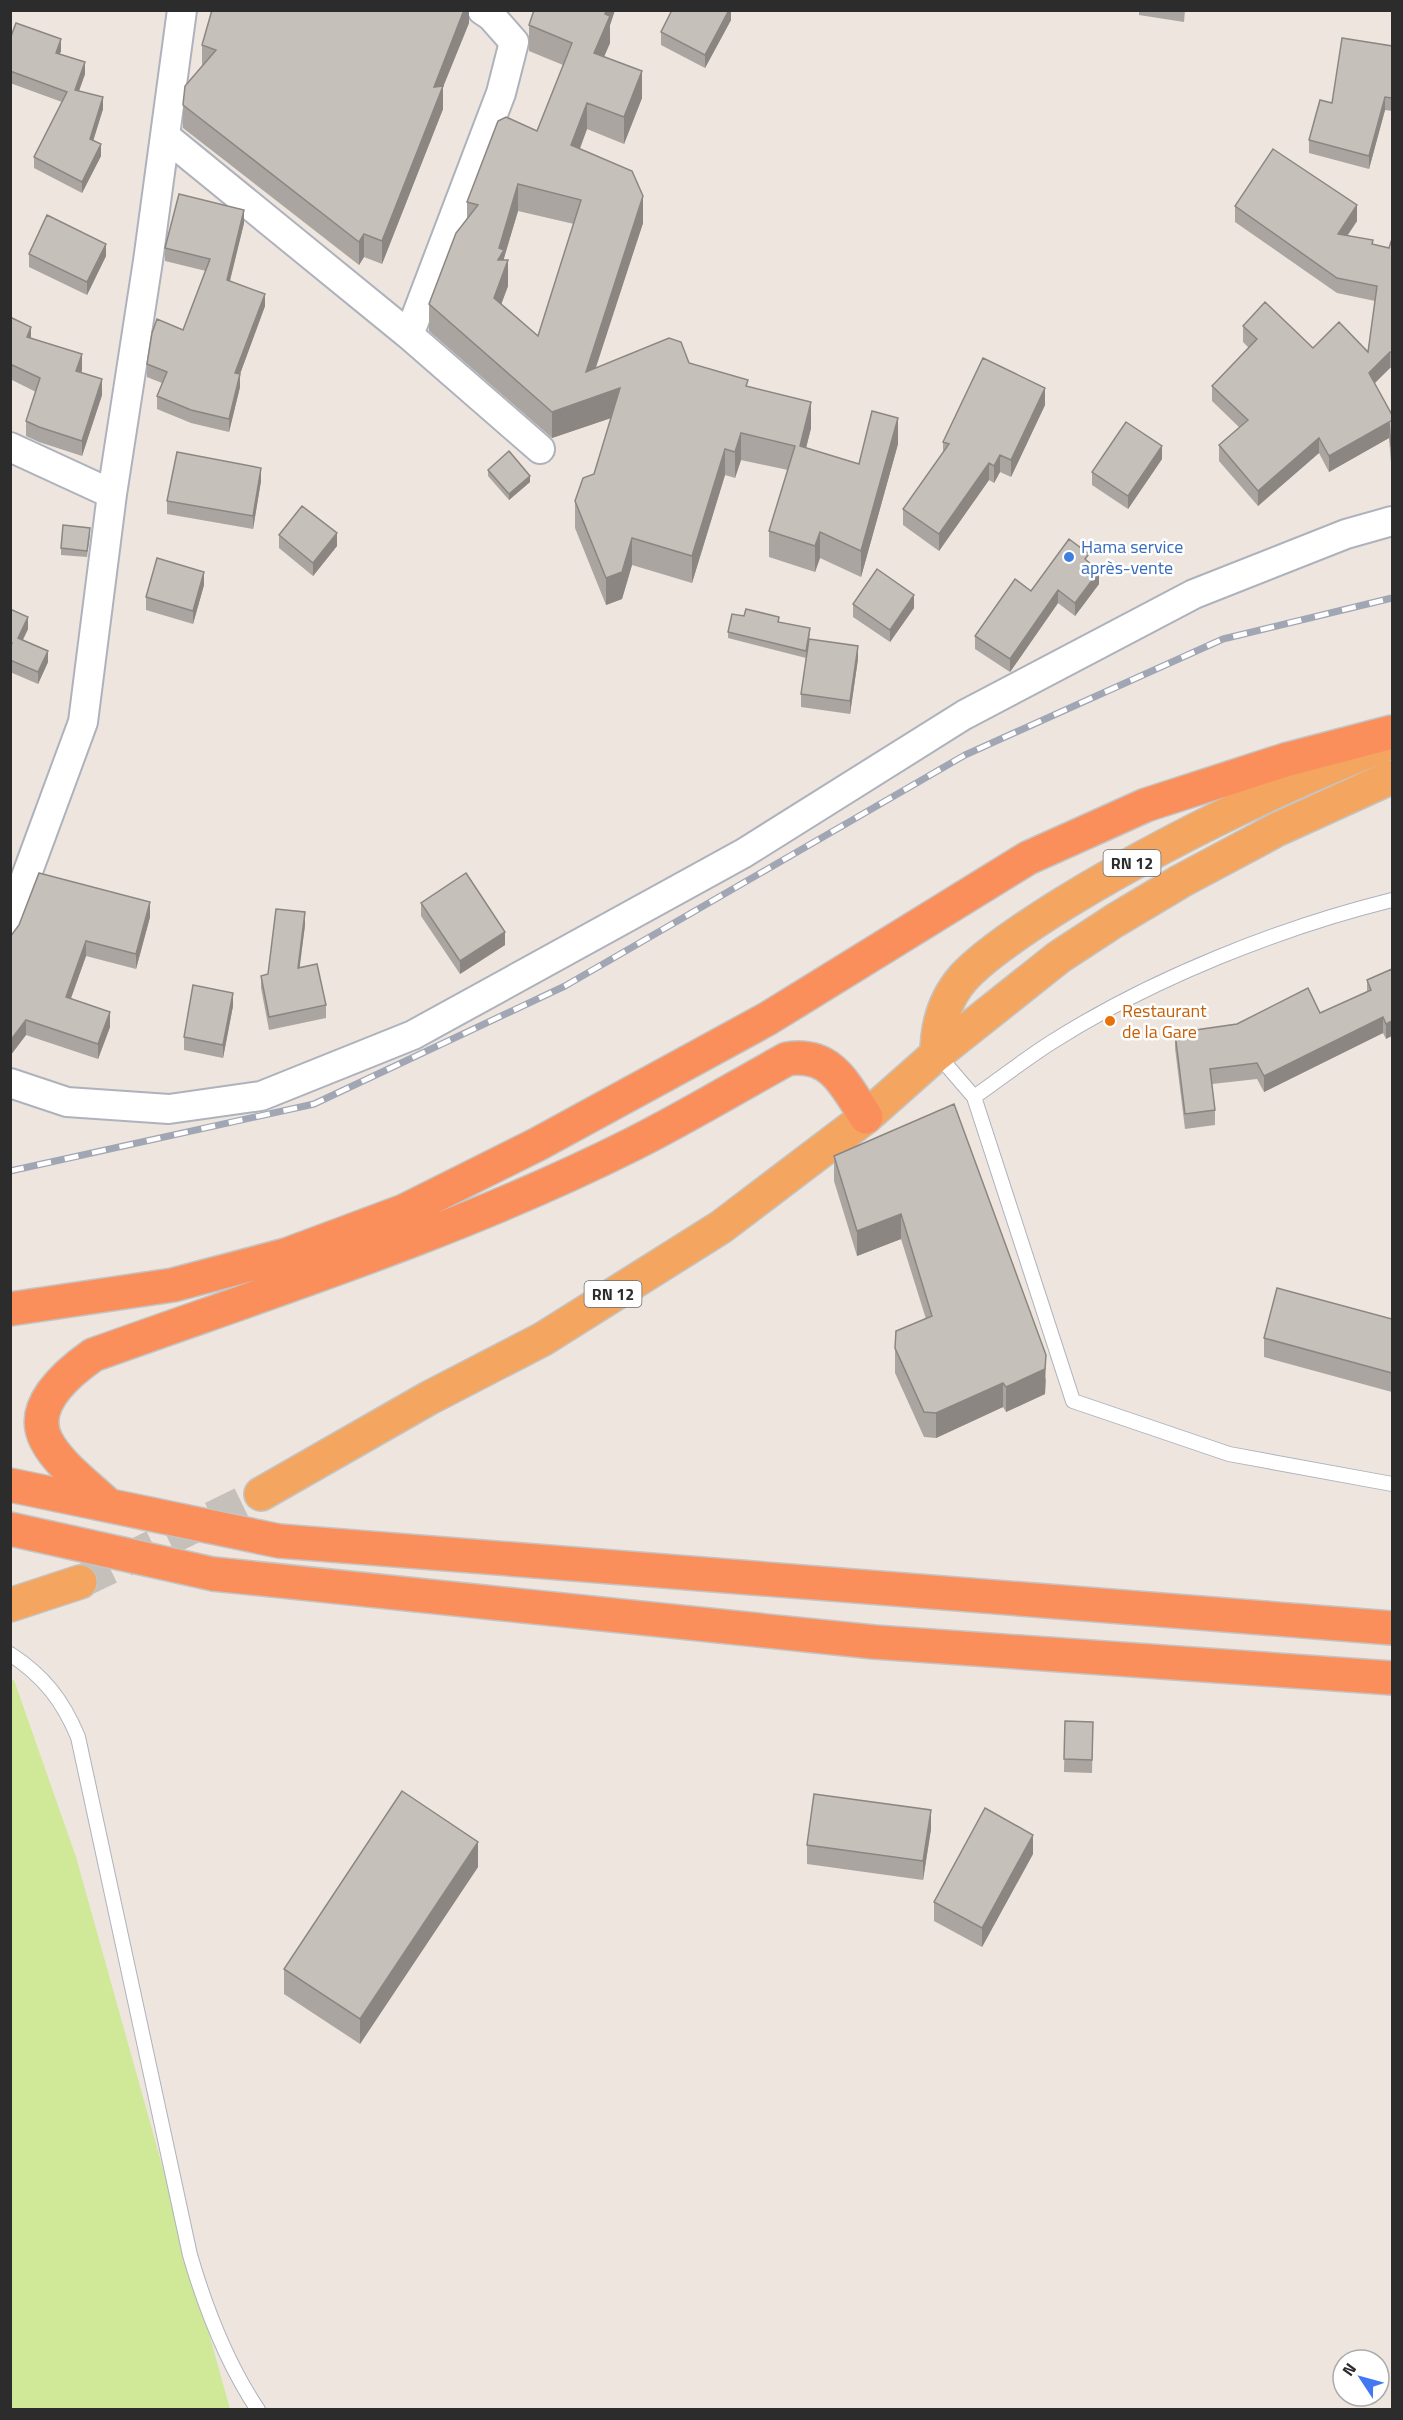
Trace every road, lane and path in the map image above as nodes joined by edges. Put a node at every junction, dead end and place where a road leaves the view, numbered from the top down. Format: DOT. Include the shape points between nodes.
graph roads {
  1 [pos="182,10"];
  2 [pos="482,10"];
  3 [pos="165,136"];
  4 [pos="409,335"];
  5 [pos="10,447"];
  6 [pos="540,449"];
  7 [pos="112,494"];
  8 [pos="1392,521"];
  9 [pos="1392,732"];
  10 [pos="1392,742"];
  11 [pos="1392,777"];
  12 [pos="1392,900"];
  13 [pos="10,920"];
  14 [pos="937,1054"];
  15 [pos="10,1083"];
  16 [pos="974,1097"];
  17 [pos="866,1117"];
  18 [pos="10,1309"];
  19 [pos="1392,1484"];
  20 [pos="10,1485"];
  21 [pos="261,1494"];
  22 [pos="106,1503"];
  23 [pos="10,1529"];
  24 [pos="80,1582"];
  25 [pos="10,1605"];
  26 [pos="1392,1628"];
  27 [pos="10,1654"];
  28 [pos="1392,1678"];
  29 [pos="258,2409"];
  1 -- 3 [label="street"];
  2 -- 4 [label="street" via="514,42 501,93"];
  3 -- 4 [label="street"];
  3 -- 7 [label="street"];
  4 -- 6 [label="street"];
  5 -- 7 [label="street"];
  7 -- 13 [label="street" via="83,722"];
  8 -- 15 [label="street" via="1346,534 1194,594 964,715 744,853 402,1039 261,1096 169,1109 67,1102"];
  9 -- 18 [label="highway" via="1285,760 1146,805 1028,858 767,1019 538,1144 404,1211 286,1255 173,1285"];
  10 -- 14 [label="highway, RN 12" via="1212,821 1117,871 1038,920 977,966 954,990 940,1020"];
  11 -- 14 [label="highway, RN 12" via="1278,828 1181,881 1059,957"];
  12 -- 16 [label="lane" via="1336,914 1145,991 1053,1041"];
  14 -- 16 [label="lane"];
  14 -- 17 [label="highway, RN 12"];
  16 -- 19 [label="lane" via="1073,1401 1229,1454"];
  17 -- 21 [label="highway, RN 12" via="721,1227 543,1339 429,1398"];
  17 -- 22 [label="highway" via="827,1065 801,1057 788,1059 632,1144 496,1205 390,1249 93,1355 68,1373 49,1395 43,1419 45,1438 56,1454"];
  20 -- 22 [label="highway"];
  22 -- 26 [label="highway" via="279,1541"];
  23 -- 28 [label="highway" via="213,1574 874,1642"];
  24 -- 25 [label="highway"];
  27 -- 29 [label="lane" via="51,1687 66,1708 78,1737 190,2255 226,2356"];
}
